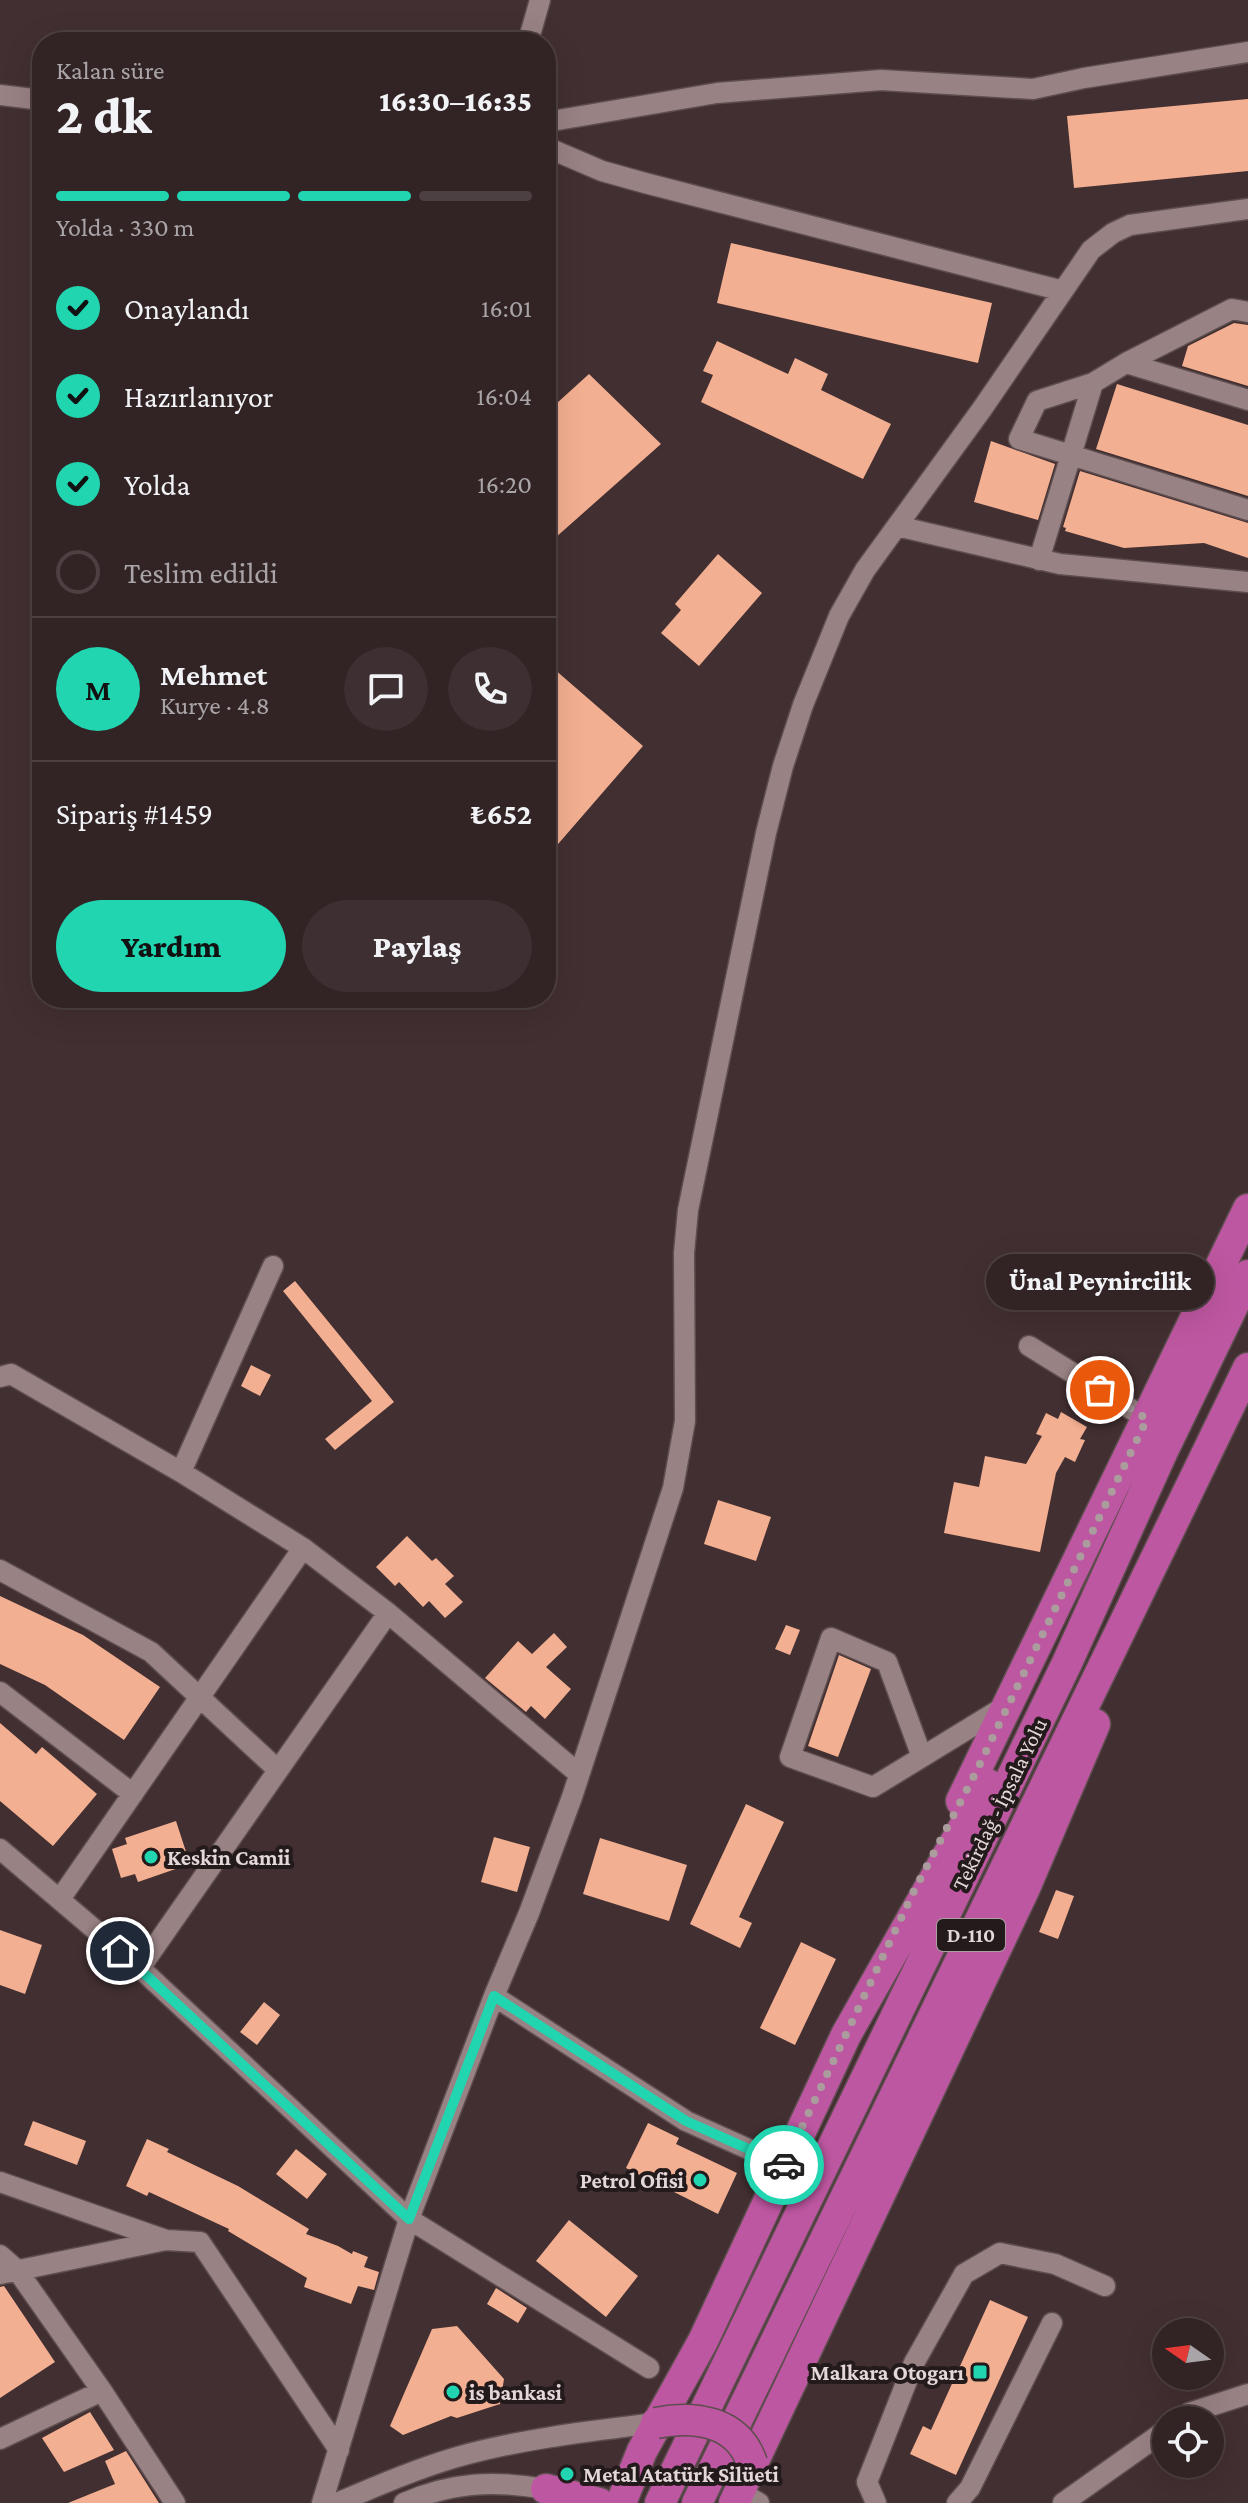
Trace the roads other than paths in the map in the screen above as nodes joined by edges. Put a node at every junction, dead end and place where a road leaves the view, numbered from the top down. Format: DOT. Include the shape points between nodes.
graph roads {
  1 [pos="540,0"];
  2 [pos="531,32"];
  3 [pos="1248,52"];
  4 [pos="0,95"];
  5 [pos="32,99"];
  6 [pos="556,120"];
  7 [pos="556,151"];
  8 [pos="1248,209"];
  9 [pos="1063,291"];
  10 [pos="1248,312"];
  11 [pos="1126,363"];
  12 [pos="1093,383"];
  13 [pos="1248,400"];
  14 [pos="1071,454"];
  15 [pos="1248,510"];
  16 [pos="897,526"];
  17 [pos="1039,560"];
  18 [pos="1248,582"];
  19 [pos="1248,1209"];
  20 [pos="273,1266"];
  21 [pos="1248,1275"];
  22 [pos="1029,1346"];
  23 [pos="1248,1368"];
  24 [pos="0,1377"];
  25 [pos="1240,1391"];
  26 [pos="1147,1419"];
  27 [pos="1162,1453"];
  28 [pos="181,1472"];
  29 [pos="1198,1474"];
  30 [pos="303,1548"];
  31 [pos="0,1570"];
  32 [pos="388,1613"];
  33 [pos="0,1692"];
  34 [pos="200,1696"];
  35 [pos="1010,1703"];
  36 [pos="922,1757"];
  37 [pos="278,1770"];
  38 [pos="579,1774"];
  39 [pos="133,1794"];
  40 [pos="0,1849"];
  41 [pos="60,1899"];
  42 [pos="140,1968"];
  43 [pos="494,1996"];
  44 [pos="846,2035"];
  45 [pos="784,2165"];
  46 [pos="0,2182"];
  47 [pos="409,2219"];
  48 [pos="166,2240"];
  49 [pos="0,2255"];
  50 [pos="8,2272"];
  51 [pos="1105,2286"];
  52 [pos="1052,2323"];
  53 [pos="649,2368"];
  54 [pos="102,2391"];
  55 [pos="1248,2394"];
  56 [pos="1211,2406"];
  57 [pos="656,2423"];
  58 [pos="0,2439"];
  59 [pos="1152,2440"];
  60 [pos="339,2450"];
  61 [pos="752,2463"];
  62 [pos="551,2496"];
  63 [pos="744,2499"];
  64 [pos="175,2503"];
  65 [pos="322,2503"];
  66 [pos="337,2503"];
  67 [pos="404,2503"];
  68 [pos="599,2503"];
  69 [pos="621,2503"];
  70 [pos="660,2503"];
  71 [pos="697,2503"];
  72 [pos="876,2503"];
  73 [pos="957,2503"];
  74 [pos="1063,2503"];
  1 -- 2 [label="street"];
  3 -- 6 [label="street" via="1033,89 881,80 717,93"];
  4 -- 5 [label="street"];
  7 -- 9 [label="street" via="645,183"];
  8 -- 9 [label="street" via="1121,229 1091,250"];
  9 -- 16 [label="street"];
  10 -- 11 [label="street" via="1232,309"];
  11 -- 12 [label="street"];
  11 -- 13 [label="street"];
  12 -- 14 [label="street"];
  12 -- 14 [label="street" via="1037,401 1019,439"];
  14 -- 15 [label="street"];
  14 -- 17 [label="street"];
  16 -- 17 [label="street"];
  16 -- 38 [label="street" via="852,592 819,662 783,766 688,1210 681,1455"];
  17 -- 18 [label="street"];
  19 -- 26 [label="highway"];
  20 -- 28 [label="street"];
  21 -- 27 [label="highway, Tekirdağ - İpsala Yolu / D-110"];
  22 -- 26 [label="street"];
  23 -- 25 [label="highway, Tekirdağ - İpsala Yolu / D-110"];
  24 -- 28 [label="street" via="11,1374"];
  25 -- 29 [label="highway, Tekirdağ - İpsala Yolu / D-110"];
  26 -- 35 [label="highway"];
  27 -- 44 [label="highway" via="988,1784"];
  27 -- 70 [label="highway, Tekirdağ - İpsala Yolu / D-110" via="1067,1663"];
  28 -- 30 [label="street"];
  29 -- 61 [label="highway" via="1025,1888"];
  29 -- 71 [label="highway, Tekirdağ - İpsala Yolu / D-110"];
  30 -- 32 [label="street"];
  30 -- 34 [label="street"];
  31 -- 34 [label="street" via="151,1652"];
  32 -- 37 [label="street"];
  32 -- 38 [label="street"];
  33 -- 39 [label="street"];
  34 -- 37 [label="street"];
  34 -- 39 [label="street"];
  35 -- 36 [label="street"];
  35 -- 44 [label="highway"];
  36 -- 36 [label="street" via="873,1787 790,1757 831,1638 887,1662"];
  37 -- 42 [label="street"];
  38 -- 43 [label="street"];
  39 -- 41 [label="street"];
  40 -- 41 [label="street"];
  41 -- 42 [label="street"];
  42 -- 47 [label="street"];
  43 -- 45 [label="street" via="686,2121"];
  43 -- 47 [label="street"];
  44 -- 45 [label="highway"];
  45 -- 57 [label="highway" via="703,2341"];
  46 -- 48 [label="street"];
  47 -- 53 [label="street"];
  47 -- 60 [label="street"];
  48 -- 50 [label="street"];
  48 -- 60 [label="street" via="200,2242"];
  49 -- 50 [label="street"];
  50 -- 54 [label="street"];
  51 -- 72 [label="street" via="1055,2264 1000,2253 964,2274 914,2363 867,2482"];
  52 -- 73 [label="street" via="970,2488"];
  54 -- 58 [label="street"];
  54 -- 64 [label="street"];
  55 -- 56 [label="street"];
  57 -- 61 [label="highway, bridge" via="692,2419 725,2429 748,2449"];
  57 -- 66 [label="street" via="461,2456"];
  57 -- 69 [label="highway"];
  59 -- 74 [label="street"];
  60 -- 65 [label="street"];
  61 -- 63 [label="highway"];
  62 -- 67 [label="street" via="486,2482"];
  62 -- 68 [label="highway"];
}
